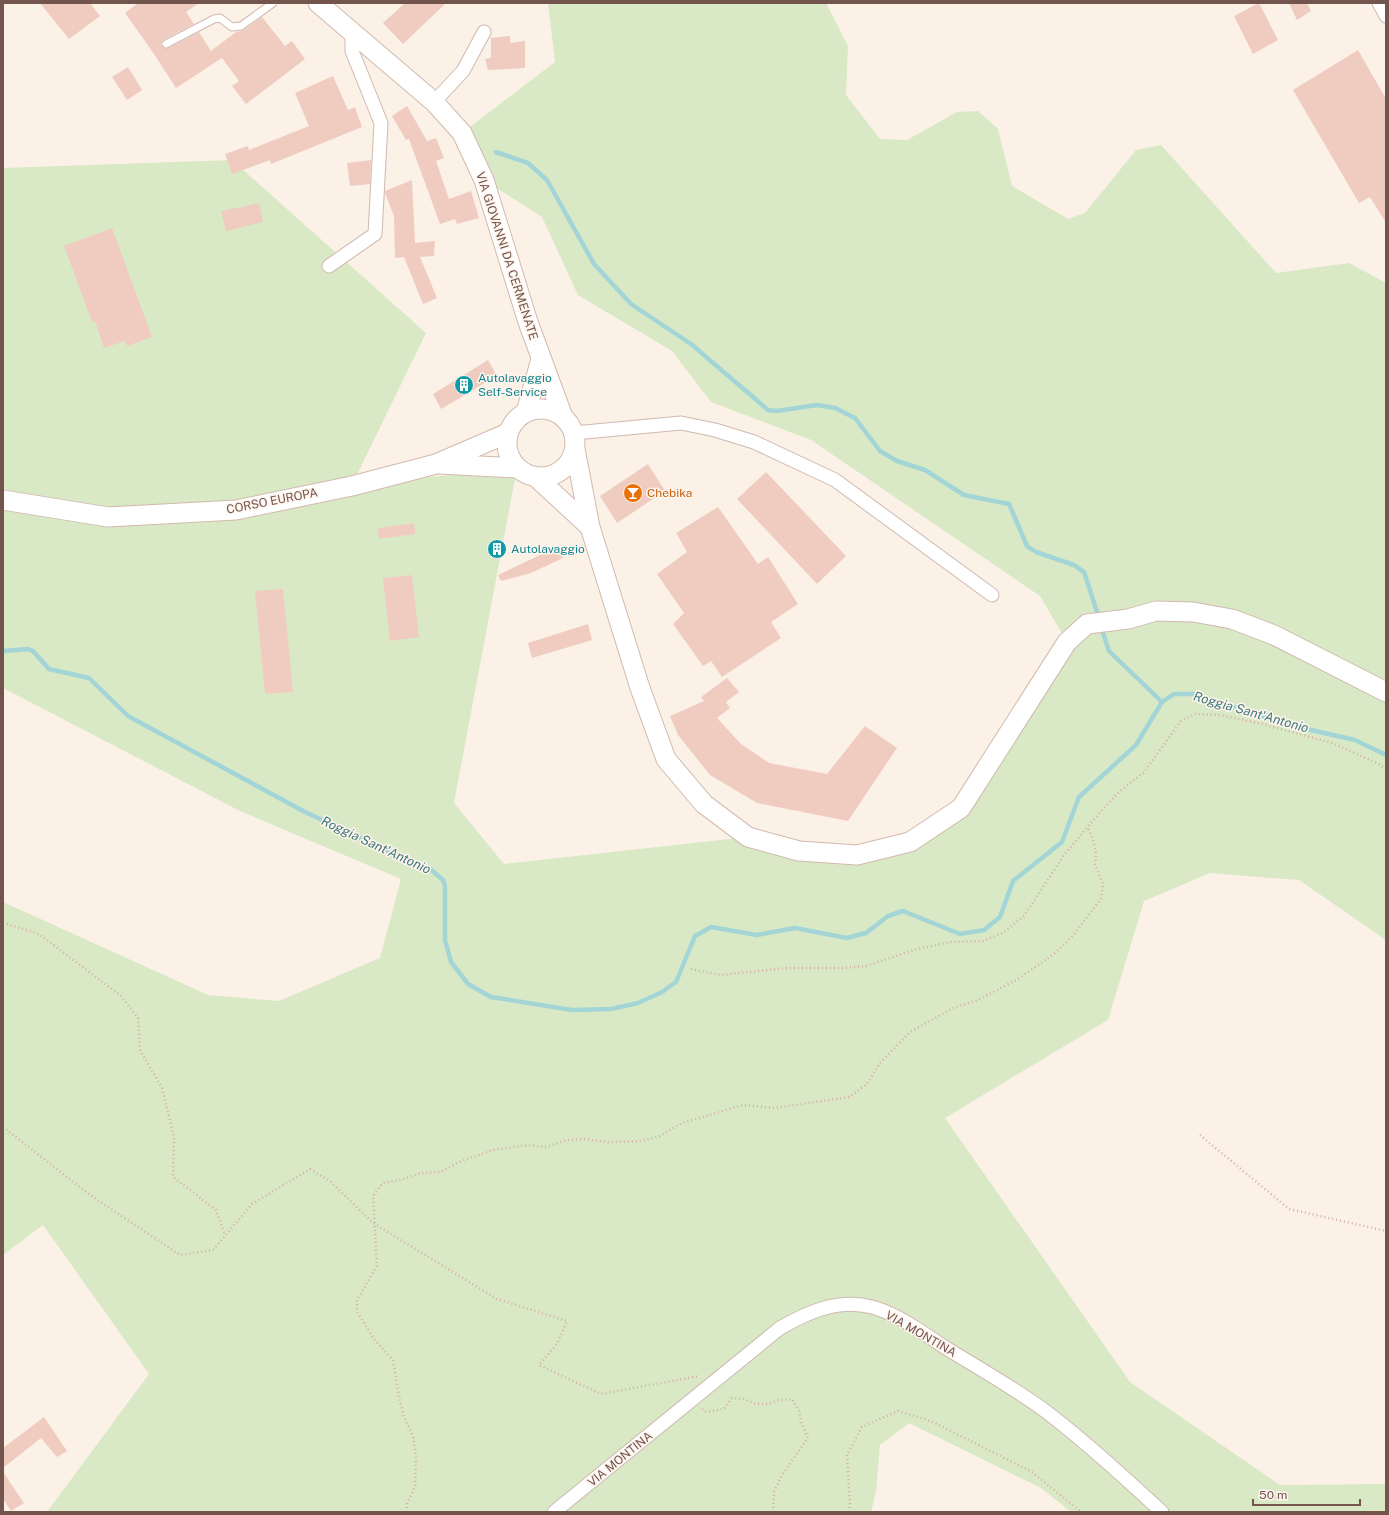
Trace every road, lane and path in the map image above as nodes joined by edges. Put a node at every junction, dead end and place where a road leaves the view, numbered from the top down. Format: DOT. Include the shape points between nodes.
graph roads {
  1 [pos="273,3"];
  2 [pos="318,3"];
  3 [pos="1379,3"];
  4 [pos="1386,16"];
  5 [pos="352,32"];
  6 [pos="484,32"];
  7 [pos="166,44"];
  8 [pos="434,102"];
  9 [pos="329,266"];
  10 [pos="541,359"];
  11 [pos="526,412"];
  12 [pos="563,417"];
  13 [pos="508,433"];
  14 [pos="574,441"];
  15 [pos="436,464"];
  16 [pos="517,468"];
  17 [pos="537,478"];
  18 [pos="3,500"];
  19 [pos="590,528"];
  20 [pos="992,595"];
  21 [pos="1386,692"];
  22 [pos="1386,769"];
  23 [pos="1088,828"];
  24 [pos="3,923"];
  25 [pos="692,969"];
  26 [pos="3,1127"];
  27 [pos="1200,1135"];
  28 [pos="373,1223"];
  29 [pos="1386,1231"];
  30 [pos="226,1235"];
  31 [pos="726,1371"];
  32 [pos="692,1399"];
  33 [pos="407,1512"];
  34 [pos="554,1512"];
  35 [pos="773,1512"];
  36 [pos="849,1512"];
  37 [pos="1081,1512"];
  38 [pos="1162,1512"];
  1 -- 7 [label="lane" via="240,26 232,27 220,18 214,19"];
  2 -- 5 [label="main road, VIA GIOVANNI DA CERMENATE"];
  3 -- 4 [label="street"];
  5 -- 8 [label="main road, VIA GIOVANNI DA CERMENATE"];
  5 -- 9 [label="street" via="352,51 381,123 375,234"];
  6 -- 8 [label="street" via="463,71"];
  8 -- 10 [label="main road, VIA GIOVANNI DA CERMENATE" via="462,133 484,180"];
  10 -- 11 [label="main road"];
  10 -- 12 [label="main road, VIA GIOVANNI DA CERMENATE"];
  11 -- 12 [label="main road" via="545,409"];
  11 -- 13 [label="main road" via="517,418"];
  12 -- 14 [label="main road" via="568,422"];
  13 -- 15 [label="main road, CORSO EUROPA"];
  13 -- 16 [label="main road" via="507,448 510,460"];
  14 -- 17 [label="main road" via="569,463 557,474"];
  14 -- 19 [label="main road"];
  14 -- 20 [label="street" via="681,423 754,442 835,480"];
  15 -- 16 [label="main road"];
  15 -- 18 [label="main road, CORSO EUROPA" via="352,486 236,510 108,517"];
  16 -- 17 [label="main road"];
  17 -- 19 [label="main road"];
  19 -- 21 [label="main road" via="640,688 666,759 704,804 748,838 799,852 857,855 910,842 961,808 1067,642 1086,624 1128,619 1156,611 1193,612 1232,619 1274,635"];
  22 -- 23 [label="path" via="1332,743 1310,736 1219,715 1195,714 1181,721 1144,772 1119,792"];
  23 -- 25 [label="path" via="1064,855 1024,916 1004,932 983,941 951,942 917,949 866,966 788,968 720,975"];
  23 -- 28 [label="path" via="1096,853 1095,864 1103,884 1100,899 1071,938 1054,954 1018,979 978,1000 953,1008 910,1032 880,1063 867,1084 849,1098 774,1108 743,1105 682,1123 660,1136 641,1141 608,1142 583,1138 546,1147 528,1145 493,1150 459,1162 441,1172 421,1173 383,1183 373,1196"];
  24 -- 30 [label="path" via="39,934 122,996 138,1018 140,1050 162,1088 174,1136 173,1177 216,1210"];
  26 -- 30 [label="path" via="90,1195 180,1255 213,1250"];
  27 -- 29 [label="path" via="1289,1209"];
  28 -- 30 [label="path" via="331,1182 310,1170 252,1204"];
  28 -- 31 [label="path" via="497,1299 567,1321 557,1344 539,1365 601,1394"];
  28 -- 33 [label="path" via="377,1266 357,1300 357,1312 374,1339 393,1360 404,1417 413,1436 416,1457 415,1487 407,1504"];
  31 -- 32 [label="street, VIA MONTINA"];
  31 -- 38 [label="street, VIA MONTINA" via="780,1328 802,1315 824,1307 851,1304 871,1307 892,1315 1047,1412"];
  32 -- 34 [label="street, VIA MONTINA"];
  32 -- 35 [label="path" via="706,1412 724,1409 732,1398 756,1404 792,1399 808,1438 782,1475 774,1492"];
  36 -- 37 [label="path" via="847,1455 862,1427 898,1411 931,1421 1032,1472"];
}
